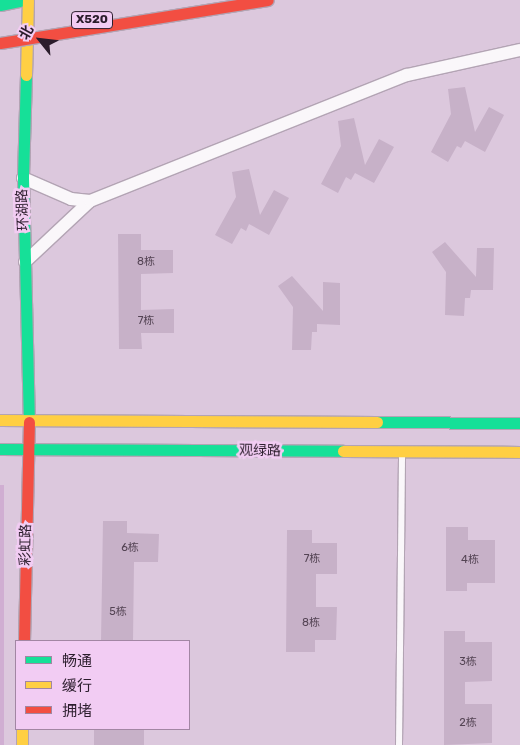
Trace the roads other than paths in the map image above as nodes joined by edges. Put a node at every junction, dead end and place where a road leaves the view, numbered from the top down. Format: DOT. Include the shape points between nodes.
graph roads {
  1 [pos="23,0"];
  2 [pos="28,0"];
  3 [pos="183,0"];
  4 [pos="268,0"];
  5 [pos="0,5"];
  6 [pos="0,41"];
  7 [pos="520,50"];
  8 [pos="22,178"];
  9 [pos="90,201"];
  10 [pos="25,262"];
  11 [pos="0,420"];
  12 [pos="29,421"];
  13 [pos="520,423"];
  14 [pos="0,449"];
  15 [pos="28,450"];
  16 [pos="520,452"];
  17 [pos="402,453"];
  18 [pos="24,640"];
  19 [pos="22,730"];
  20 [pos="22,745"];
  21 [pos="399,745"];
  1 -- 5 [label="main road"];
  2 -- 8 [label="main road, 环湖路"];
  3 -- 6 [label="main road, X520"];
  4 -- 6 [label="main road, bridge"];
  7 -- 9 [label="street" via="407,75"];
  8 -- 9 [label="street" via="72,199"];
  8 -- 10 [label="main road, 环湖路"];
  9 -- 10 [label="street"];
  10 -- 12 [label="main road, 环湖路"];
  11 -- 12 [label="main road, 观绿路"];
  12 -- 13 [label="main road, 观绿路"];
  12 -- 15 [label="main road, 彩虹路"];
  14 -- 15 [label="main road, 观绿路"];
  15 -- 17 [label="main road, 观绿路"];
  15 -- 18 [label="main road, 彩虹路"];
  16 -- 17 [label="main road, 观绿路"];
  17 -- 21 [label="lane"];
  19 -- 20 [label="main road"];
}
